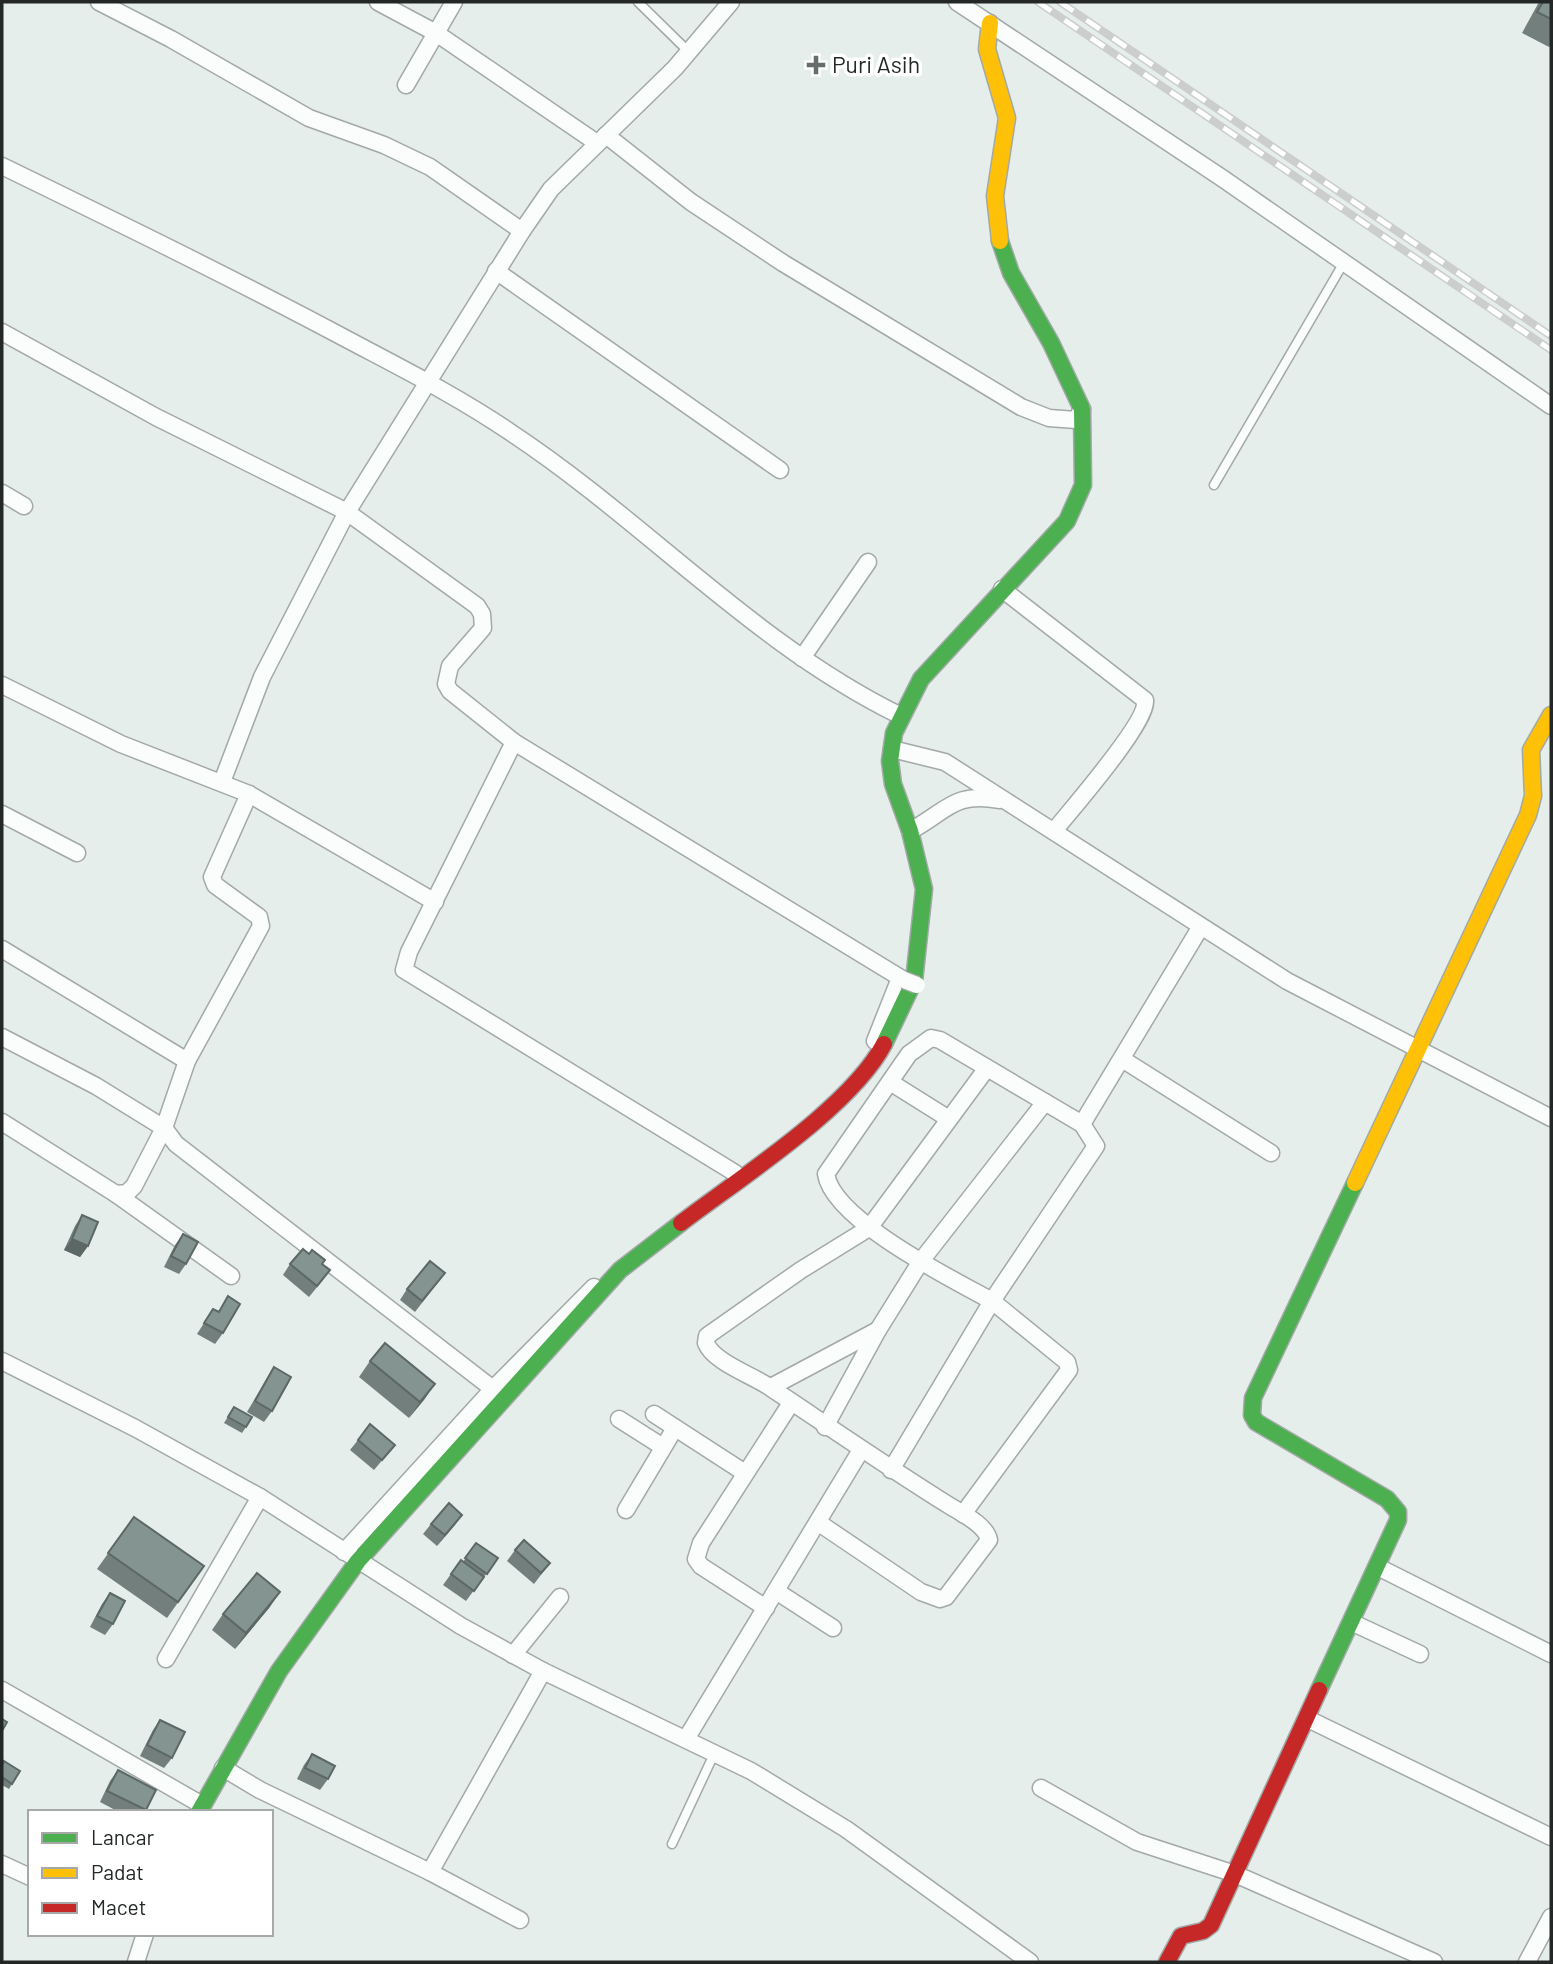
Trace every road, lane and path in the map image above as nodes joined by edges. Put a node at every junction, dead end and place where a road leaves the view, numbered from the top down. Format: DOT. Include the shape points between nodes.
graph roads {
  1 [pos="99,2"];
  2 [pos="377,2"];
  3 [pos="454,2"];
  4 [pos="638,2"];
  5 [pos="731,2"];
  6 [pos="957,2"];
  7 [pos="990,23"];
  8 [pos="436,33"];
  9 [pos="689,52"];
  10 [pos="406,85"];
  11 [pos="602,139"];
  12 [pos="2,166"];
  13 [pos="522,231"];
  14 [pos="1343,264"];
  15 [pos="496,271"];
  16 [pos="2,332"];
  17 [pos="429,383"];
  18 [pos="1551,406"];
  19 [pos="1073,417"];
  20 [pos="780,470"];
  21 [pos="1214,485"];
  22 [pos="2,493"];
  23 [pos="24,506"];
  24 [pos="346,512"];
  25 [pos="868,562"];
  26 [pos="1002,589"];
  27 [pos="802,657"];
  28 [pos="2,685"];
  29 [pos="1551,715"];
  30 [pos="901,716"];
  31 [pos="514,742"];
  32 [pos="892,749"];
  33 [pos="222,782"];
  34 [pos="249,794"];
  35 [pos="1008,802"];
  36 [pos="2,814"];
  37 [pos="910,831"];
  38 [pos="1054,831"];
  39 [pos="77,853"];
  40 [pos="435,902"];
  41 [pos="1200,928"];
  42 [pos="2,949"];
  43 [pos="909,981"];
  44 [pos="2,1038"];
  45 [pos="1419,1048"];
  46 [pos="1122,1059"];
  47 [pos="187,1061"];
  48 [pos="987,1068"];
  49 [pos="890,1082"];
  50 [pos="1045,1102"];
  51 [pos="1551,1118"];
  52 [pos="949,1119"];
  53 [pos="2,1122"];
  54 [pos="1082,1125"];
  55 [pos="164,1128"];
  56 [pos="1271,1153"];
  57 [pos="735,1173"];
  58 [pos="116,1194"];
  59 [pos="869,1228"];
  60 [pos="921,1261"];
  61 [pos="231,1276"];
  62 [pos="992,1301"];
  63 [pos="877,1330"];
  64 [pos="2,1361"];
  65 [pos="771,1388"];
  66 [pos="493,1389"];
  67 [pos="791,1403"];
  68 [pos="654,1414"];
  69 [pos="619,1419"];
  70 [pos="825,1426"];
  71 [pos="675,1428"];
  72 [pos="663,1447"];
  73 [pos="861,1450"];
  74 [pos="891,1470"];
  75 [pos="745,1473"];
  76 [pos="260,1497"];
  77 [pos="626,1510"];
  78 [pos="963,1514"];
  79 [pos="818,1523"];
  80 [pos="344,1552"];
  81 [pos="358,1561"];
  82 [pos="1378,1567"];
  83 [pos="776,1591"];
  84 [pos="560,1597"];
  85 [pos="766,1608"];
  86 [pos="1351,1622"];
  87 [pos="834,1628"];
  88 [pos="1420,1654"];
  89 [pos="1551,1654"];
  90 [pos="513,1655"];
  91 [pos="166,1659"];
  92 [pos="543,1671"];
  93 [pos="2,1690"];
  94 [pos="1308,1719"];
  95 [pos="686,1739"];
  96 [pos="715,1752"];
  97 [pos="223,1769"];
  98 [pos="1041,1788"];
  99 [pos="200,1809"];
  100 [pos="1551,1837"];
  101 [pos="672,1844"];
  102 [pos="2,1864"];
  103 [pos="430,1872"];
  104 [pos="1235,1874"];
  105 [pos="28,1876"];
  106 [pos="520,1920"];
  107 [pos="1550,1925"];
  108 [pos="144,1936"];
  109 [pos="136,1962"];
  110 [pos="1030,1962"];
  111 [pos="1167,1962"];
  112 [pos="1434,1962"];
  113 [pos="1527,1962"];
  1 -- 13 [label="street" via="309,118 430,167"];
  2 -- 8 [label="street"];
  3 -- 8 [label="street"];
  4 -- 9 [label="lane"];
  5 -- 9 [label="street"];
  6 -- 7 [label="street"];
  7 -- 14 [label="street"];
  7 -- 19 [label="street" via="987,49 1007,118 995,196 997,233 1011,274 1051,343"];
  8 -- 10 [label="street"];
  8 -- 11 [label="street"];
  9 -- 11 [label="street"];
  11 -- 13 [label="street" via="551,189"];
  11 -- 19 [label="street" via="783,263 1021,407"];
  12 -- 17 [label="street" via="254,289"];
  13 -- 15 [label="street"];
  14 -- 18 [label="street"];
  14 -- 21 [label="lane"];
  15 -- 17 [label="street"];
  15 -- 20 [label="street"];
  16 -- 24 [label="street" via="156,417"];
  17 -- 24 [label="street"];
  17 -- 27 [label="street" via="510,432 587,487 776,641"];
  19 -- 26 [label="street" via="1085,465 1077,502 1066,521"];
  22 -- 23 [label="street"];
  24 -- 31 [label="street" via="477,606 483,628 450,666 446,684"];
  24 -- 33 [label="street" via="262,677"];
  25 -- 27 [label="street"];
  26 -- 30 [label="street" via="922,679"];
  26 -- 38 [label="street" via="1145,701 1146,707 1118,752"];
  27 -- 30 [label="street"];
  28 -- 33 [label="street" via="121,744"];
  29 -- 45 [label="street" via="1531,750 1531,808"];
  30 -- 32 [label="street"];
  31 -- 40 [label="street"];
  31 -- 43 [label="street"];
  32 -- 35 [label="street" via="944,762"];
  32 -- 37 [label="street" via="892,784"];
  33 -- 34 [label="street"];
  34 -- 40 [label="street"];
  34 -- 47 [label="street" via="212,877 215,885 259,918 261,926"];
  35 -- 37 [label="street" via="961,798"];
  35 -- 38 [label="street"];
  36 -- 39 [label="street"];
  37 -- 43 [label="street" via="924,889"];
  38 -- 41 [label="street"];
  40 -- 57 [label="street" via="404,970"];
  41 -- 45 [label="street" via="1287,981"];
  41 -- 46 [label="street"];
  42 -- 47 [label="street"];
  43 -- 57 [label="street" via="845,1083"];
  43 -- 81 [label="street" via="891,1034 863,1076 814,1121 620,1270"];
  44 -- 55 [label="street" via="96,1086"];
  45 -- 51 [label="street"];
  45 -- 82 [label="street" via="1251,1408 1256,1422 1387,1499 1398,1512"];
  46 -- 54 [label="street"];
  46 -- 56 [label="street"];
  47 -- 55 [label="street"];
  48 -- 49 [label="street" via="930,1038 909,1054"];
  48 -- 50 [label="street"];
  48 -- 52 [label="street"];
  49 -- 52 [label="street"];
  49 -- 59 [label="street" via="827,1174 834,1194"];
  50 -- 54 [label="street"];
  50 -- 60 [label="street"];
  52 -- 59 [label="street"];
  53 -- 58 [label="street"];
  54 -- 62 [label="street" via="1094,1139 1094,1153"];
  55 -- 58 [label="street" via="134,1186 127,1193"];
  55 -- 66 [label="street" via="176,1144"];
  57 -- 66 [label="street" via="582,1297"];
  58 -- 61 [label="street"];
  59 -- 60 [label="street"];
  59 -- 65 [label="street" via="707,1336 713,1354"];
  60 -- 62 [label="street"];
  60 -- 63 [label="street"];
  62 -- 74 [label="street"];
  62 -- 78 [label="street" via="1068,1362 1069,1370"];
  63 -- 65 [label="street"];
  63 -- 70 [label="street"];
  64 -- 76 [label="street"];
  65 -- 67 [label="street"];
  66 -- 80 [label="street"];
  67 -- 70 [label="street"];
  67 -- 75 [label="street"];
  68 -- 71 [label="street"];
  69 -- 72 [label="street"];
  70 -- 73 [label="street"];
  71 -- 72 [label="street"];
  71 -- 75 [label="street"];
  72 -- 77 [label="street"];
  73 -- 74 [label="street"];
  73 -- 79 [label="street"];
  74 -- 78 [label="street"];
  75 -- 85 [label="street" via="701,1543 696,1559"];
  76 -- 80 [label="street"];
  76 -- 91 [label="street"];
  78 -- 79 [label="street" via="986,1531 989,1540 940,1599 921,1592"];
  79 -- 83 [label="street"];
  80 -- 81 [label="street"];
  81 -- 90 [label="street"];
  81 -- 97 [label="street" via="279,1671"];
  82 -- 86 [label="street"];
  82 -- 89 [label="street"];
  83 -- 85 [label="street"];
  83 -- 87 [label="street"];
  84 -- 90 [label="street"];
  85 -- 95 [label="street"];
  86 -- 88 [label="street"];
  86 -- 94 [label="street"];
  90 -- 92 [label="street"];
  92 -- 95 [label="street"];
  92 -- 103 [label="street"];
  93 -- 99 [label="street"];
  94 -- 100 [label="street"];
  94 -- 104 [label="street"];
  95 -- 96 [label="street"];
  96 -- 101 [label="lane"];
  96 -- 110 [label="street" via="846,1829"];
  97 -- 99 [label="street"];
  97 -- 103 [label="street"];
  98 -- 104 [label="street" via="1137,1842"];
  102 -- 105 [label="street"];
  103 -- 106 [label="street"];
  104 -- 111 [label="street" via="1208,1929 1181,1936"];
  104 -- 112 [label="street"];
  107 -- 113 [label="street"];
  108 -- 109 [label="street"];
}
